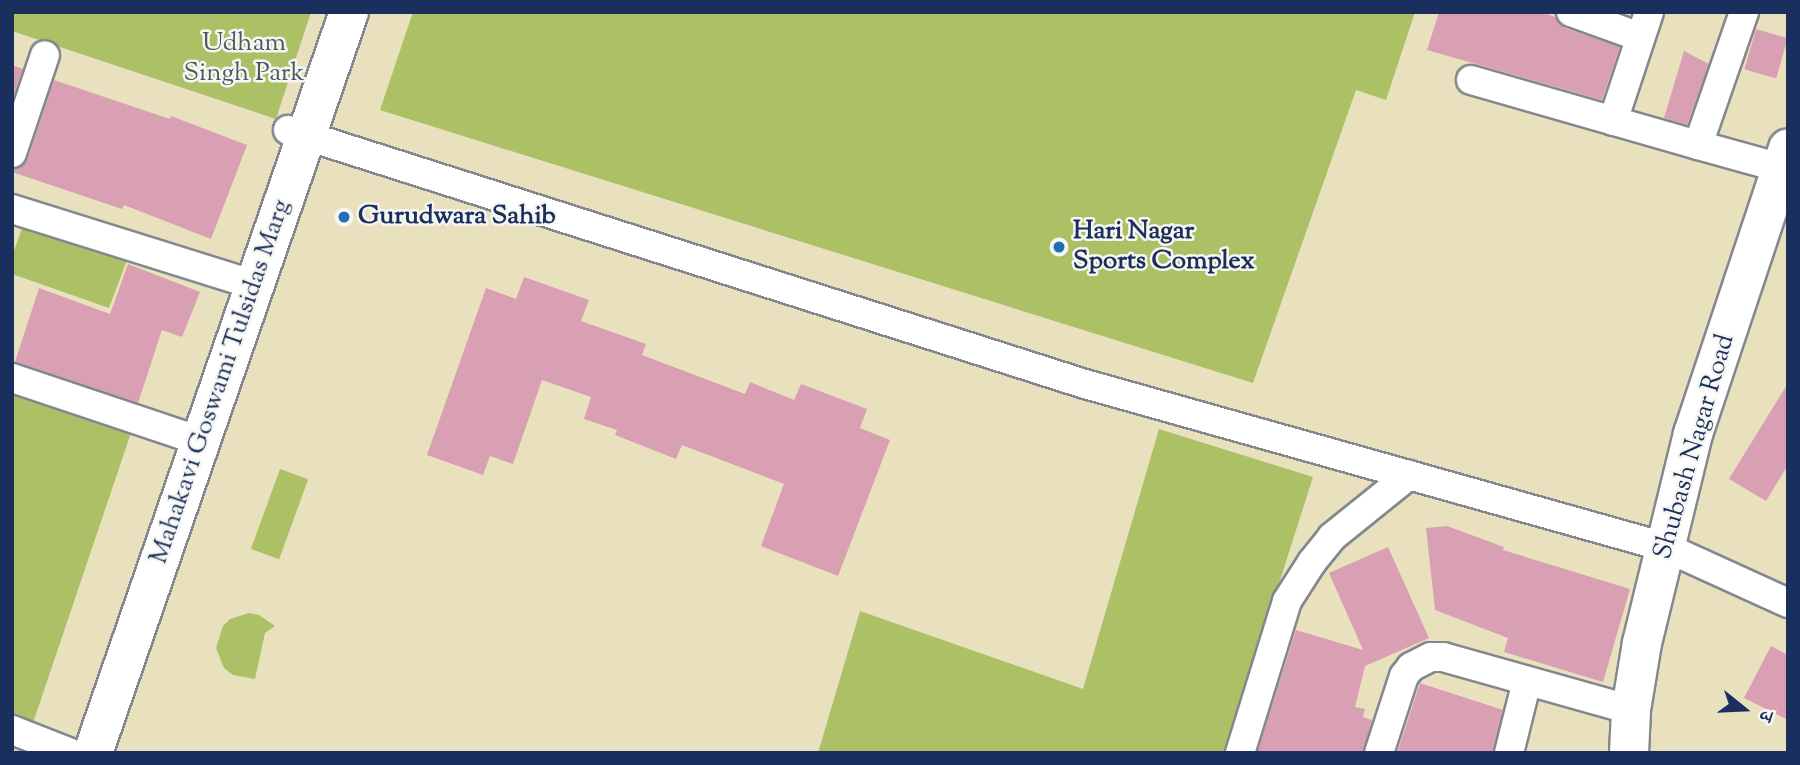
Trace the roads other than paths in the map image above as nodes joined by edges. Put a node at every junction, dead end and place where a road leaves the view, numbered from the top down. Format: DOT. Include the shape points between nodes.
graph roads {
  1 [pos="326,12"];
  2 [pos="349,12"];
  3 [pos="1571,12"];
  4 [pos="1744,12"];
  5 [pos="1645,25"];
  6 [pos="45,55"];
  7 [pos="1471,80"];
  8 [pos="1613,121"];
  9 [pos="297,133"];
  10 [pos="1698,145"];
  11 [pos="12,153"];
  12 [pos="1784,158"];
  13 [pos="12,209"];
  14 [pos="236,279"];
  15 [pos="12,378"];
  16 [pos="182,436"];
  17 [pos="1409,475"];
  18 [pos="1665,547"];
  19 [pos="1788,603"];
  20 [pos="1527,681"];
  21 [pos="1631,710"];
  22 [pos="12,730"];
  23 [pos="72,753"];
  24 [pos="93,753"];
  25 [pos="1240,753"];
  26 [pos="1379,753"];
  27 [pos="1509,753"];
  28 [pos="1629,753"];
  1 -- 9 [label="street, Mahakavi Goswami Tulsidas Marg"];
  2 -- 9 [label="street, Mahakavi Goswami Tulsidas Marg"];
  3 -- 5 [label="street"];
  4 -- 10 [label="street"];
  5 -- 8 [label="street"];
  6 -- 11 [label="street"];
  7 -- 8 [label="street"];
  8 -- 10 [label="street"];
  9 -- 14 [label="street, Mahakavi Goswami Tulsidas Marg" via="286,142"];
  9 -- 17 [label="street" via="1085,384"];
  9 -- 24 [label="street, Mahakavi Goswami Tulsidas Marg"];
  10 -- 12 [label="street"];
  12 -- 18 [label="street, Shubash Nagar Road" via="1693,434"];
  13 -- 14 [label="street"];
  14 -- 16 [label="street, Mahakavi Goswami Tulsidas Marg"];
  15 -- 16 [label="street"];
  16 -- 23 [label="street, Mahakavi Goswami Tulsidas Marg"];
  17 -- 18 [label="street"];
  17 -- 25 [label="street" via="1332,537 1287,601"];
  18 -- 19 [label="street"];
  18 -- 21 [label="street, Shubash Nagar Road"];
  20 -- 21 [label="street"];
  20 -- 26 [label="street" via="1443,657 1420,661 1404,676"];
  20 -- 27 [label="street"];
  21 -- 28 [label="street, Shubash Nagar Road"];
  22 -- 23 [label="street"];
}
